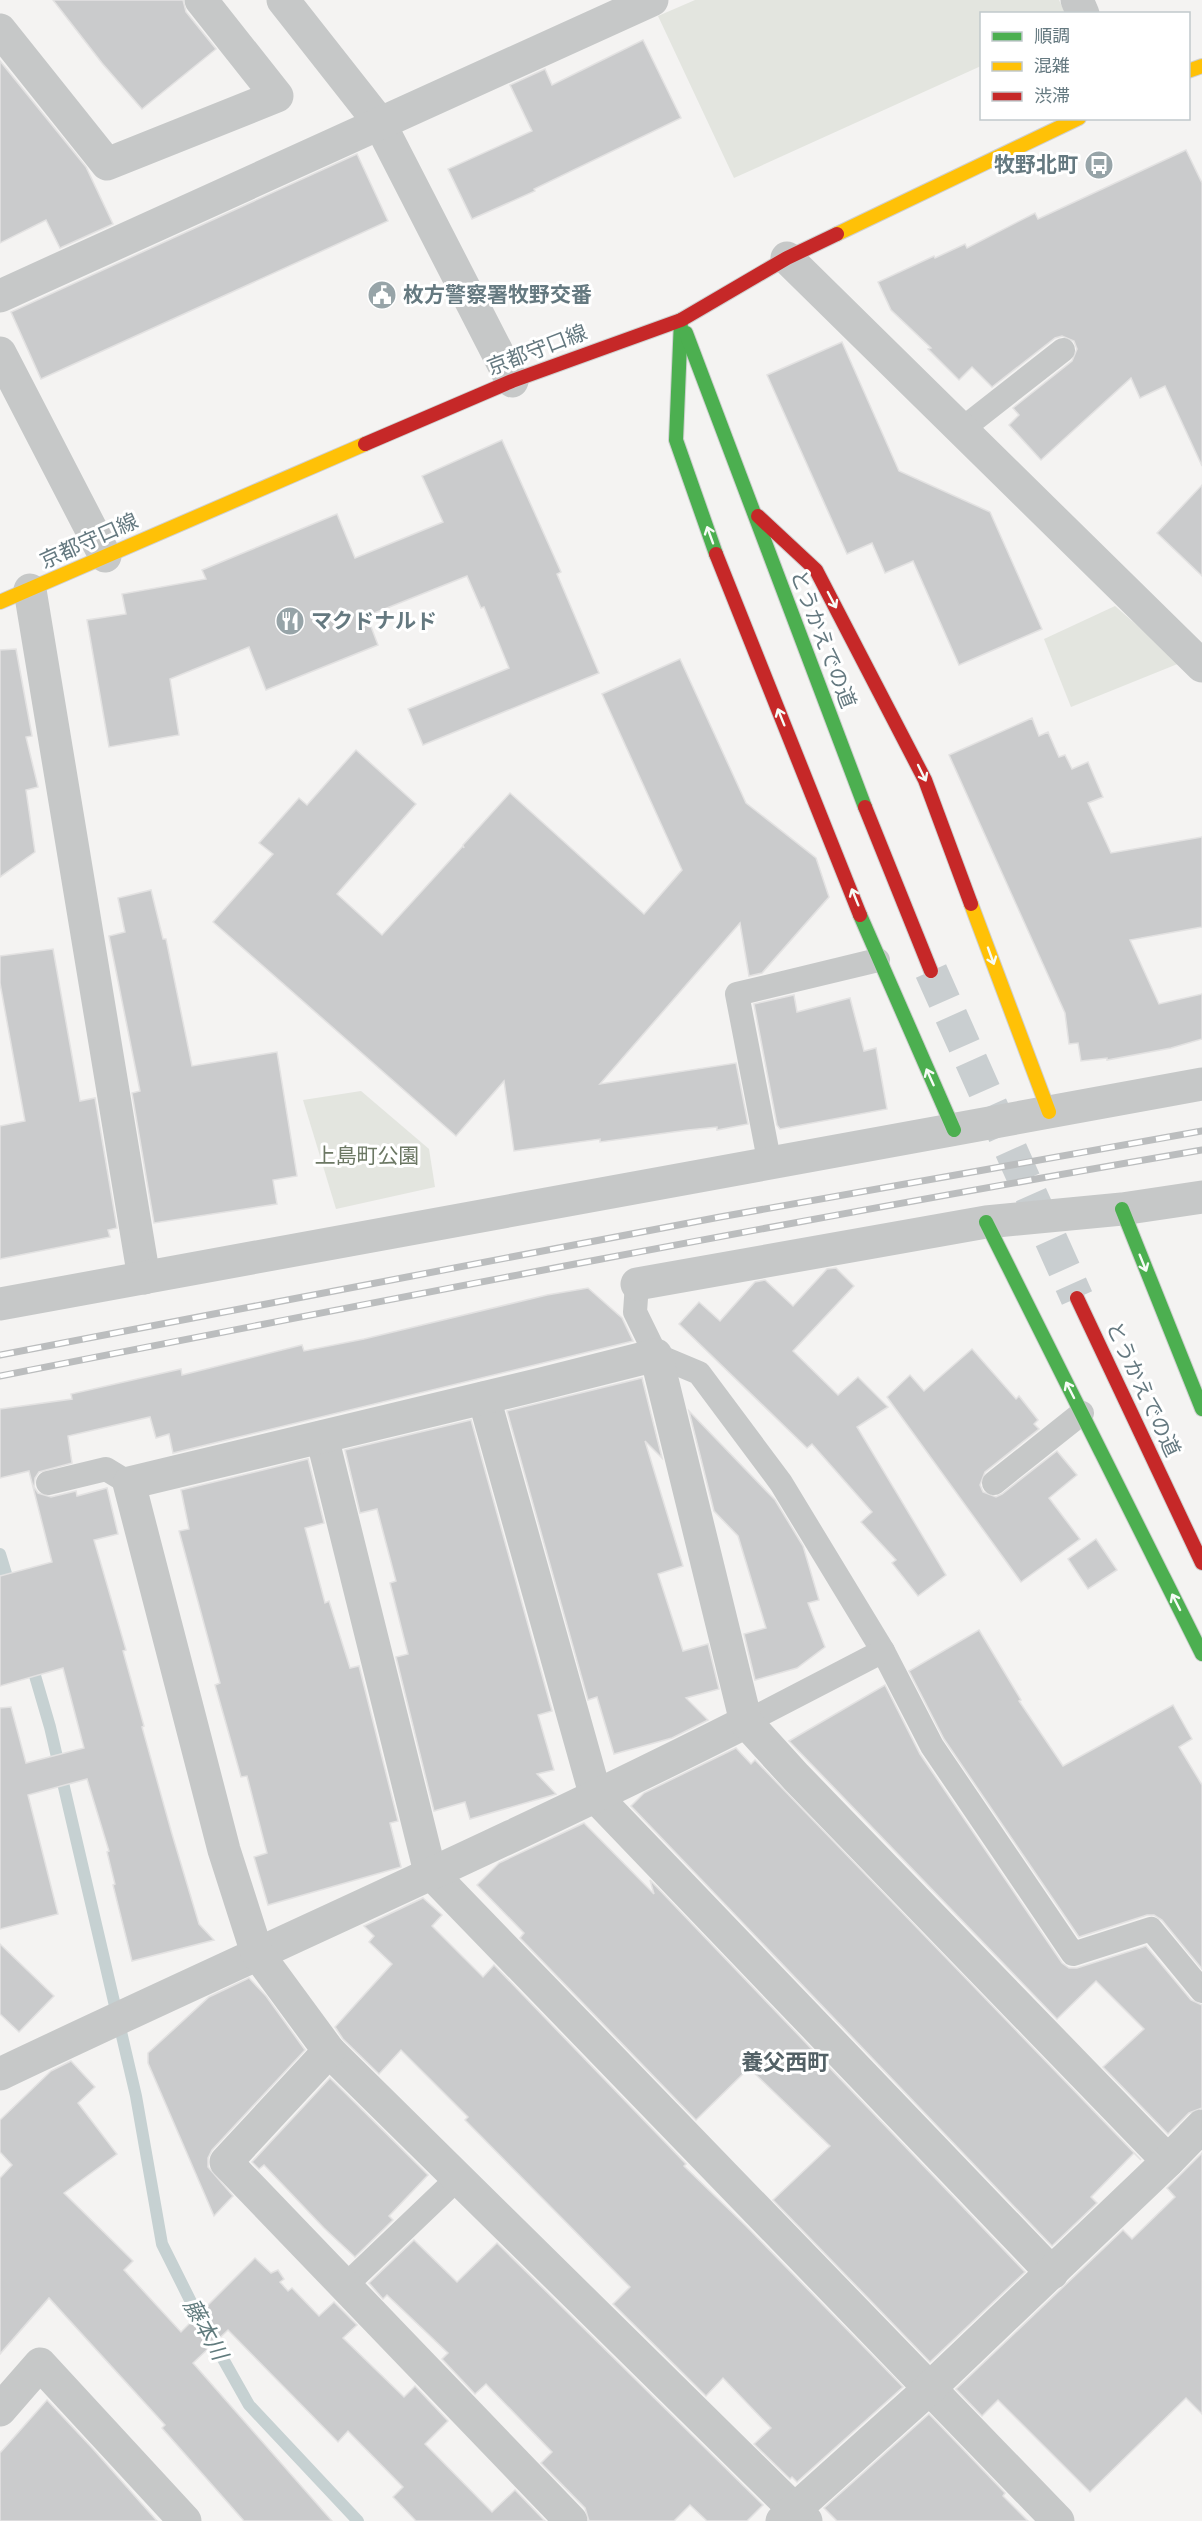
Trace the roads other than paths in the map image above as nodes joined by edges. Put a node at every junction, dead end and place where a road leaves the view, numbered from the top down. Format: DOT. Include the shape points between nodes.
graph roads {
  1 [pos="201,0"];
  2 [pos="283,0"];
  3 [pos="652,0"];
  4 [pos="0,30"];
  5 [pos="1075,120"];
  6 [pos="379,122"];
  7 [pos="787,258"];
  8 [pos="0,296"];
  9 [pos="681,320"];
  10 [pos="1063,350"];
  11 [pos="0,353"];
  12 [pos="512,381"];
  13 [pos="961,430"];
  14 [pos="752,510"];
  15 [pos="105,556"];
  16 [pos="15,596"];
  17 [pos="1202,666"];
  18 [pos="878,960"];
  19 [pos="931,971"];
  20 [pos="1202,1084"];
  21 [pos="1049,1112"];
  22 [pos="954,1130"];
  23 [pos="770,1165"];
  24 [pos="1202,1197"];
  25 [pos="1122,1209"];
  26 [pos="986,1222"];
  27 [pos="144,1278"];
  28 [pos="637,1284"];
  29 [pos="1077,1298"];
  30 [pos="0,1304"];
  31 [pos="656,1354"];
  32 [pos="484,1398"];
  33 [pos="1202,1409"];
  34 [pos="1082,1413"];
  35 [pos="322,1437"];
  36 [pos="48,1483"];
  37 [pos="129,1483"];
  38 [pos="993,1483"];
  39 [pos="1202,1563"];
  40 [pos="883,1651"];
  41 [pos="1202,1654"];
  42 [pos="746,1722"];
  43 [pos="596,1797"];
  44 [pos="430,1872"];
  45 [pos="256,1953"];
  46 [pos="1202,1991"];
  47 [pos="329,2051"];
  48 [pos="0,2074"];
  49 [pos="1202,2126"];
  50 [pos="1168,2161"];
  51 [pos="458,2178"];
  52 [pos="1052,2273"];
  53 [pos="345,2286"];
  54 [pos="930,2388"];
  55 [pos="0,2410"];
  56 [pos="794,2517"];
  57 [pos="185,2521"];
  58 [pos="571,2521"];
  59 [pos="1058,2521"];
  1 -- 4 [label="street" via="277,96 107,164"];
  2 -- 6 [label="street"];
  3 -- 6 [label="street"];
  5 -- 7 [label="street, 京都守口線"];
  6 -- 8 [label="street"];
  6 -- 12 [label="street"];
  7 -- 9 [label="street, 京都守口線"];
  7 -- 13 [label="street"];
  9 -- 12 [label="street, 京都守口線"];
  9 -- 14 [label="street, とうかえでの道"];
  18 -- 9 [label="street, one-way" via="731,595 676,440"];
  10 -- 13 [label="lane"];
  11 -- 15 [label="street"];
  12 -- 15 [label="street, 京都守口線"];
  13 -- 17 [label="street"];
  14 -- 19 [label="street, とうかえでの道"];
  14 -- 21 [label="street, one-way" via="816,570 925,780"];
  15 -- 16 [label="street, 京都守口線"];
  16 -- 27 [label="street"];
  22 -- 18 [label="street, one-way"];
  18 -- 23 [label="lane" via="737,994"];
  20 -- 21 [label="street"];
  21 -- 22 [label="street"];
  22 -- 23 [label="street"];
  23 -- 27 [label="street"];
  24 -- 25 [label="street"];
  25 -- 26 [label="street"];
  25 -- 33 [label="street, one-way"];
  26 -- 28 [label="street"];
  34 -- 26 [label="street, one-way"];
  27 -- 30 [label="street"];
  28 -- 31 [label="lane" via="634,1312"];
  29 -- 39 [label="street, とうかえでの道"];
  31 -- 32 [label="street"];
  31 -- 40 [label="lane" via="699,1373 781,1484"];
  31 -- 42 [label="street"];
  32 -- 35 [label="street"];
  32 -- 43 [label="street"];
  34 -- 38 [label="lane"];
  41 -- 34 [label="street, one-way"];
  35 -- 37 [label="street"];
  35 -- 44 [label="street"];
  36 -- 37 [label="lane" via="106,1469"];
  37 -- 45 [label="street" via="224,1850"];
  40 -- 42 [label="lane"];
  40 -- 46 [label="lane" via="932,1746 1073,1954 1151,1929"];
  42 -- 43 [label="street"];
  42 -- 50 [label="street"];
  43 -- 44 [label="street"];
  43 -- 52 [label="street"];
  44 -- 45 [label="street"];
  44 -- 54 [label="street"];
  45 -- 47 [label="street"];
  45 -- 48 [label="street"];
  47 -- 51 [label="street"];
  47 -- 53 [label="street" via="226,2162"];
  49 -- 50 [label="street"];
  50 -- 52 [label="street"];
  51 -- 53 [label="lane"];
  51 -- 56 [label="street"];
  52 -- 54 [label="street"];
  53 -- 58 [label="street"];
  54 -- 56 [label="street"];
  54 -- 59 [label="street"];
  55 -- 57 [label="street" via="40,2364"];
}
